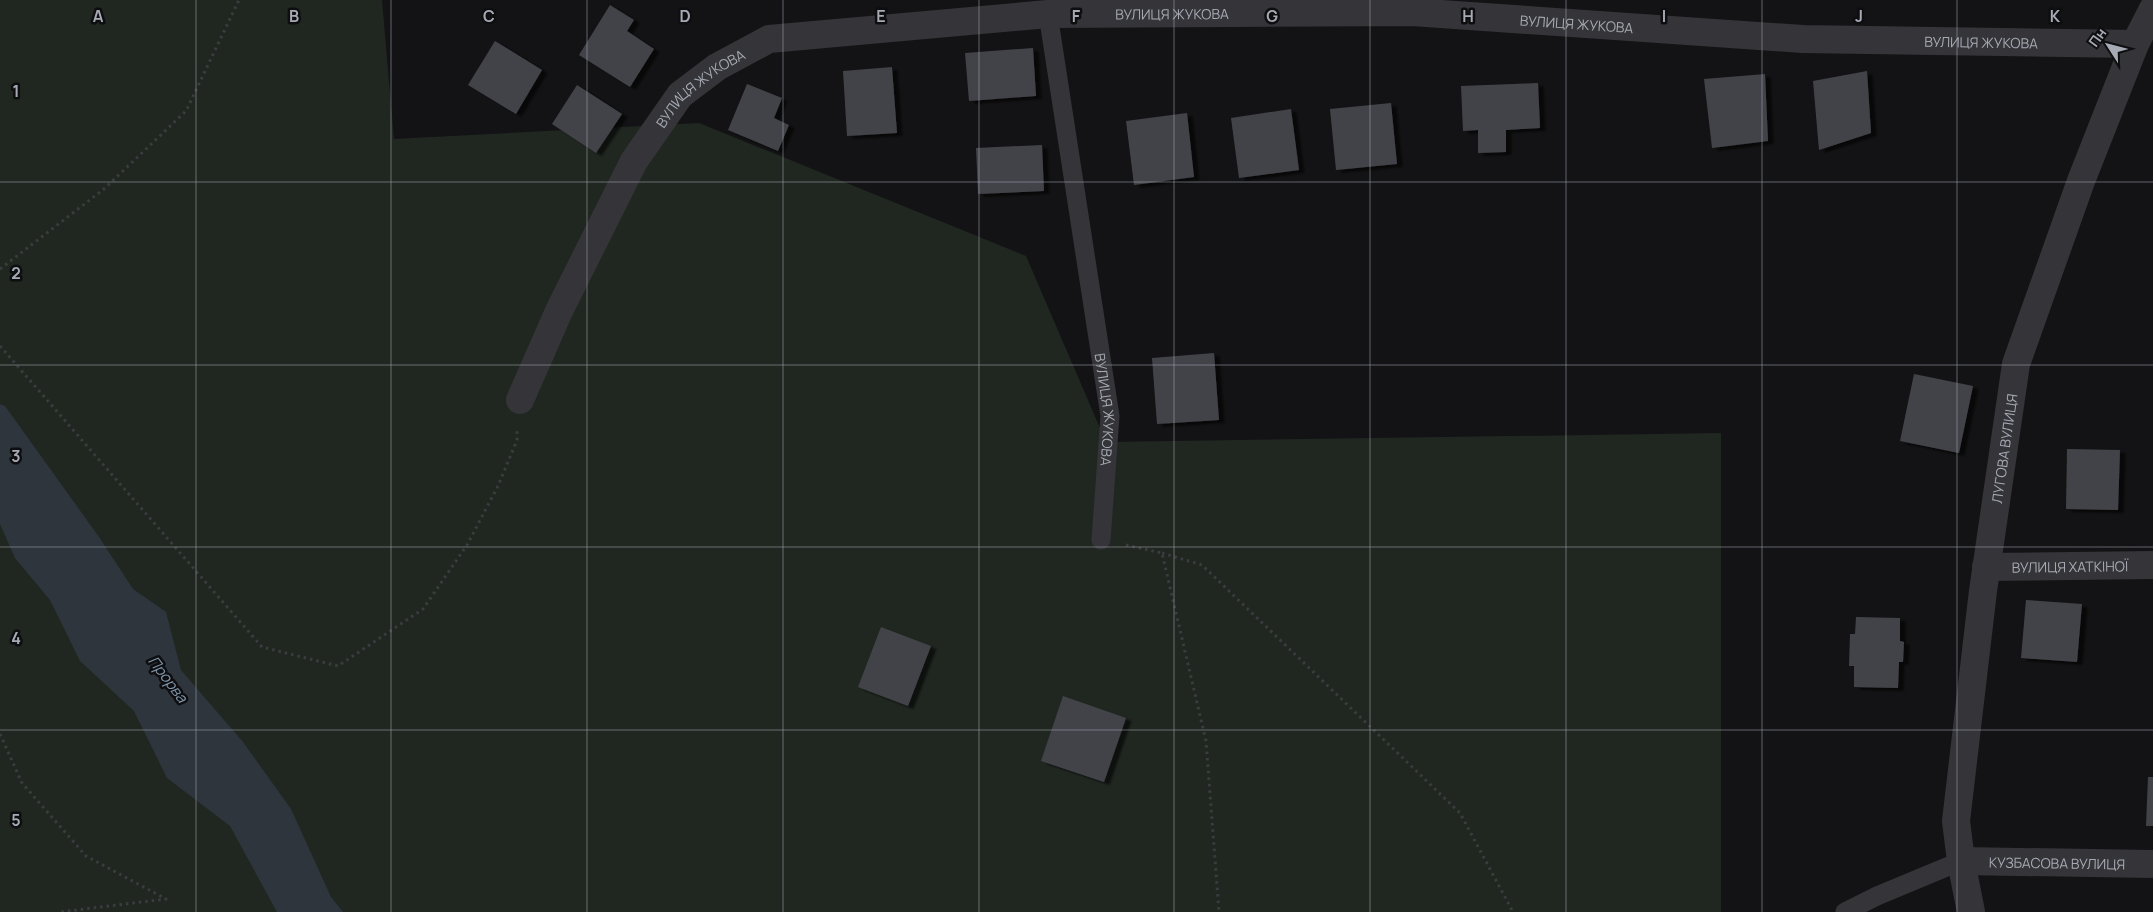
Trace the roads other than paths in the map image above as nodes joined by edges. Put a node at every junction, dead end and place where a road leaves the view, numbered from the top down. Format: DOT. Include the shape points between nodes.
graph roads {
  1 [pos="2153,9"];
  2 [pos="1048,14"];
  3 [pos="2135,44"];
  4 [pos="520,400"];
  5 [pos="1101,540"];
  6 [pos="2153,565"];
  7 [pos="1986,567"];
  8 [pos="1961,861"];
  9 [pos="2153,864"];
  10 [pos="1845,912"];
  11 [pos="1971,912"];
  1 -- 3 [label="street, ЛУГОВА ВУЛИЦЯ"];
  2 -- 3 [label="street, ВУЛИЦЯ ЖУКОВА" via="1412,12 1804,39"];
  2 -- 4 [label="street, ВУЛИЦЯ ЖУКОВА" via="769,39 717,67 680,95 634,161 559,311"];
  2 -- 5 [label="lane, ВУЛИЦЯ ЖУКОВА" via="1110,416"];
  3 -- 7 [label="street, ЛУГОВА ВУЛИЦЯ" via="2081,181 2016,364"];
  6 -- 7 [label="street, ВУЛИЦЯ ХАТКІНОЇ"];
  7 -- 8 [label="street, ЛУГОВА ВУЛИЦЯ" via="1956,821"];
  8 -- 9 [label="street, КУЗБАСОВА ВУЛИЦЯ"];
  8 -- 10 [label="lane"];
  8 -- 11 [label="street, ЛУГОВА ВУЛИЦЯ"];
}
